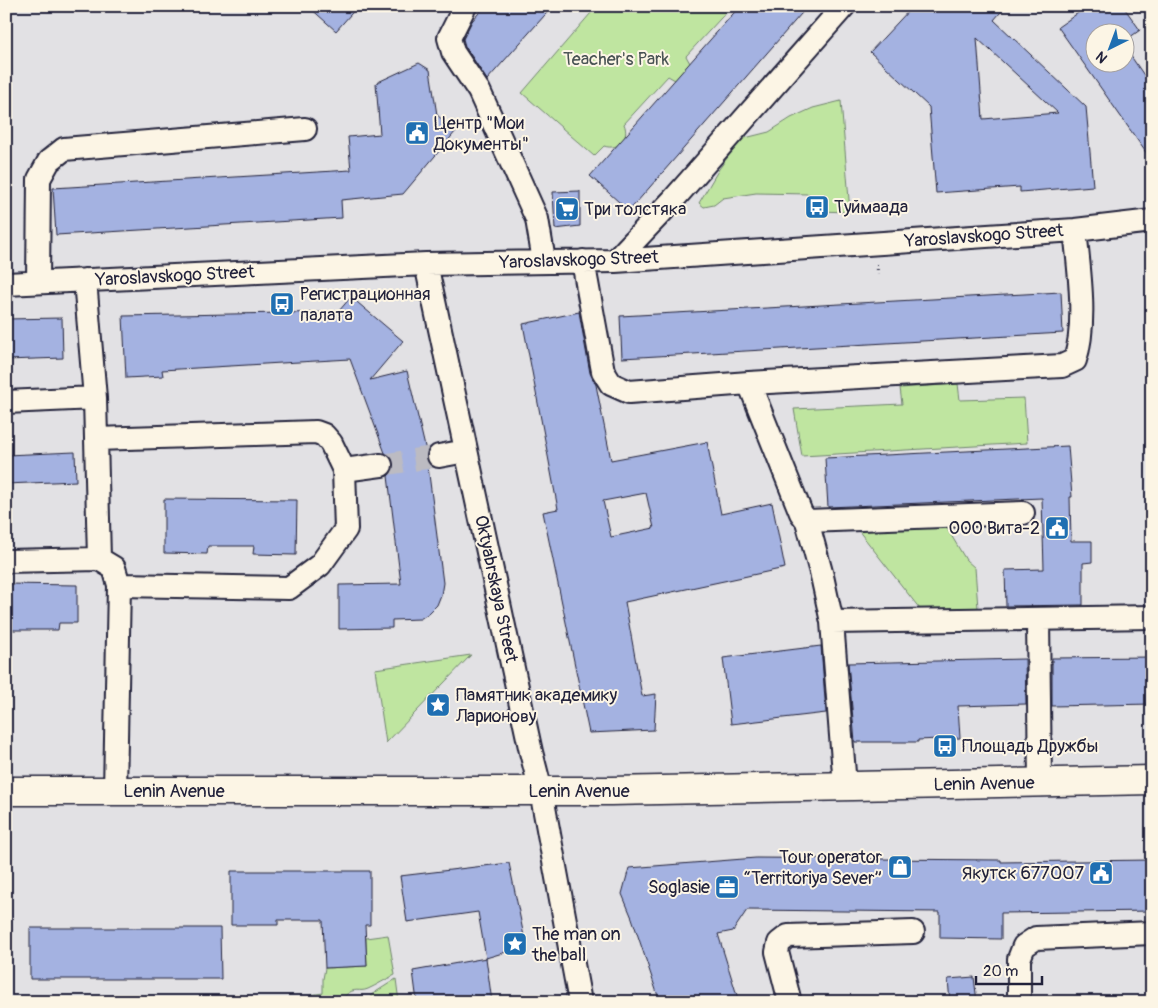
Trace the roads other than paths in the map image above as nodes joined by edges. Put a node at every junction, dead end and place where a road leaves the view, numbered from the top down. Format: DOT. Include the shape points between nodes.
graph roads {
  1 [pos="465,6"];
  2 [pos="844,6"];
  3 [pos="305,129"];
  4 [pos="1152,222"];
  5 [pos="1075,230"];
  6 [pos="583,261"];
  7 [pos="615,261"];
  8 [pos="544,262"];
  9 [pos="426,264"];
  10 [pos="85,280"];
  11 [pos="38,282"];
  12 [pos="6,284"];
  13 [pos="750,383"];
  14 [pos="95,398"];
  15 [pos="6,402"];
  16 [pos="96,439"];
  17 [pos="466,451"];
  18 [pos="439,456"];
  19 [pos="382,465"];
  20 [pos="344,470"];
  21 [pos="1023,513"];
  22 [pos="807,521"];
  23 [pos="99,558"];
  24 [pos="6,561"];
  25 [pos="119,585"];
  26 [pos="1152,617"];
  27 [pos="1038,619"];
  28 [pos="832,622"];
  29 [pos="1152,780"];
  30 [pos="1040,782"];
  31 [pos="845,786"];
  32 [pos="6,791"];
  33 [pos="115,791"];
  34 [pos="541,791"];
  35 [pos="913,932"];
  36 [pos="1152,933"];
  37 [pos="580,1002"];
  38 [pos="790,1002"];
  39 [pos="1019,1002"];
  1 -- 8 [label="street" via="449,38 453,52 479,92 537,219"];
  2 -- 7 [label="street"];
  3 -- 11 [label="street" via="64,149 50,161 39,179"];
  4 -- 5 [label="street, Yaroslavskogo Street"];
  5 -- 7 [label="street, Yaroslavskogo Street"];
  5 -- 13 [label="street" via="1080,287 1079,345 1074,360 1062,366"];
  6 -- 7 [label="street, Yaroslavskogo Street"];
  6 -- 8 [label="street, Yaroslavskogo Street"];
  6 -- 13 [label="street" via="603,371 611,384 629,392"];
  8 -- 9 [label="street, Yaroslavskogo Street"];
  9 -- 10 [label="street, Yaroslavskogo Street"];
  9 -- 17 [label="street, Oktyabrskaya Street"];
  10 -- 11 [label="street, Yaroslavskogo Street"];
  10 -- 14 [label="street"];
  11 -- 12 [label="street, Yaroslavskogo Street"];
  13 -- 22 [label="street" via="800,513"];
  14 -- 15 [label="street"];
  14 -- 16 [label="street"];
  16 -- 20 [label="street" via="316,432 331,443"];
  16 -- 23 [label="street"];
  17 -- 18 [label="street"];
  17 -- 34 [label="street, Oktyabrskaya Street"];
  19 -- 20 [label="street"];
  20 -- 25 [label="street" via="346,529 320,565 289,588"];
  21 -- 22 [label="street"];
  22 -- 28 [label="street"];
  23 -- 24 [label="street"];
  23 -- 25 [label="street" via="114,568"];
  25 -- 33 [label="street"];
  26 -- 27 [label="street"];
  27 -- 28 [label="street"];
  27 -- 30 [label="street"];
  28 -- 31 [label="street"];
  29 -- 30 [label="main road, Lenin Avenue"];
  30 -- 31 [label="main road, Lenin Avenue"];
  31 -- 34 [label="main road, Lenin Avenue"];
  32 -- 33 [label="main road, Lenin Avenue"];
  33 -- 34 [label="main road, Lenin Avenue"];
  34 -- 37 [label="street, Oktyabrskaya Street"];
  35 -- 38 [label="street" via="788,936 779,943 777,952"];
  36 -- 39 [label="street" via="1036,938 1024,946 1019,959"];
}
